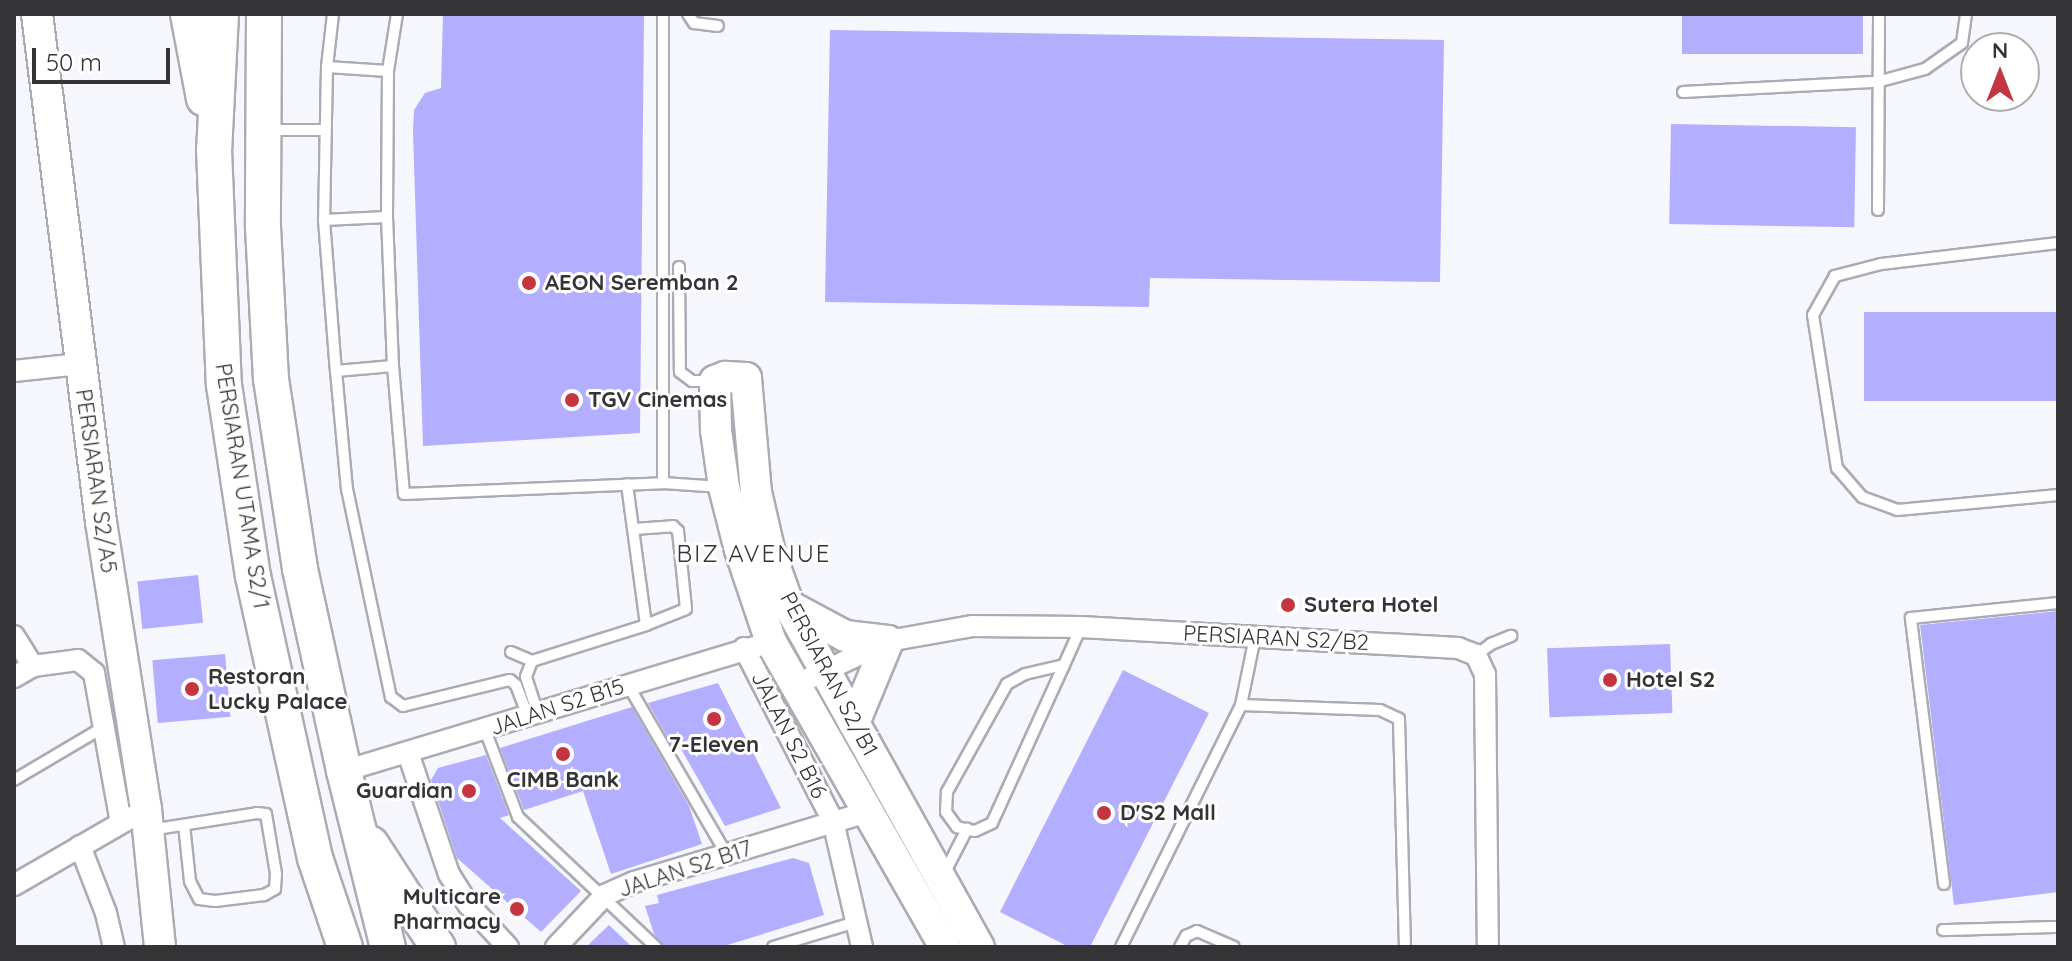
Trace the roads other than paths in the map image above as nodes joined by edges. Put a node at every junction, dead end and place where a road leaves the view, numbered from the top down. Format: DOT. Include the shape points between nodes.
graph roads {
  1 [pos="37,14"];
  2 [pos="188,14"];
  3 [pos="221,14"];
  4 [pos="264,14"];
  5 [pos="287,14"];
  6 [pos="333,14"];
  7 [pos="390,14"];
  8 [pos="663,14"];
  9 [pos="688,14"];
  10 [pos="1879,14"];
  11 [pos="1966,14"];
  12 [pos="396,19"];
  13 [pos="718,26"];
  14 [pos="327,67"];
  15 [pos="388,71"];
  16 [pos="1877,82"];
  17 [pos="1683,92"];
  18 [pos="263,120"];
  19 [pos="325,130"];
  20 [pos="214,150"];
  21 [pos="1878,210"];
  22 [pos="387,217"];
  23 [pos="324,220"];
  24 [pos="2058,243"];
  25 [pos="679,267"];
  26 [pos="80,364"];
  27 [pos="393,366"];
  28 [pos="14,371"];
  29 [pos="336,371"];
  30 [pos="715,381"];
  31 [pos="663,483"];
  32 [pos="627,484"];
  33 [pos="724,487"];
  34 [pos="2058,495"];
  35 [pos="634,529"];
  36 [pos="2058,603"];
  37 [pos="789,606"];
  38 [pos="646,625"];
  39 [pos="1081,627"];
  40 [pos="14,636"];
  41 [pos="1511,636"];
  42 [pos="1255,637"];
  43 [pos="888,641"];
  44 [pos="758,645"];
  45 [pos="511,652"];
  46 [pos="1476,655"];
  47 [pos="532,661"];
  48 [pos="1064,665"];
  49 [pos="33,666"];
  50 [pos="825,671"];
  51 [pos="14,677"];
  52 [pos="628,685"];
  53 [pos="793,686"];
  54 [pos="1241,705"];
  55 [pos="533,715"];
  56 [pos="854,723"];
  57 [pos="102,728"];
  58 [pos="485,730"];
  59 [pos="408,753"];
  60 [pos="344,771"];
  61 [pos="14,780"];
  62 [pos="867,812"];
  63 [pos="138,820"];
  64 [pos="356,821"];
  65 [pos="833,821"];
  66 [pos="184,825"];
  67 [pos="967,829"];
  68 [pos="80,846"];
  69 [pos="727,855"];
  70 [pos="315,858"];
  71 [pos="942,880"];
  72 [pos="1944,884"];
  73 [pos="14,885"];
  74 [pos="605,895"];
  75 [pos="856,922"];
  76 [pos="2058,927"];
  77 [pos="1943,930"];
  78 [pos="114,947"];
  79 [pos="160,947"];
  80 [pos="321,947"];
  81 [pos="345,947"];
  82 [pos="388,947"];
  83 [pos="438,947"];
  84 [pos="508,947"];
  85 [pos="556,947"];
  86 [pos="656,947"];
  87 [pos="773,947"];
  88 [pos="862,947"];
  89 [pos="945,947"];
  90 [pos="979,947"];
  91 [pos="1121,947"];
  92 [pos="1180,947"];
  93 [pos="1234,947"];
  94 [pos="1405,947"];
  95 [pos="1488,947"];
  1 -- 26 [label="street, PERSIARAN S2/A5"];
  2 -- 20 [label="main road"];
  3 -- 20 [label="main road, PERSIARAN UTAMA S2/1"];
  4 -- 18 [label="main road, PERSIARAN UTAMA S2/1"];
  5 -- 18 [label="main road"];
  6 -- 14 [label="lane"];
  7 -- 12 [label="lane"];
  8 -- 31 [label="lane"];
  9 -- 13 [label="lane" via="694,23"];
  10 -- 16 [label="lane"];
  11 -- 16 [label="lane" via="1962,43 1925,69"];
  12 -- 15 [label="lane"];
  14 -- 15 [label="lane"];
  14 -- 19 [label="lane"];
  15 -- 22 [label="lane"];
  16 -- 17 [label="lane"];
  16 -- 21 [label="lane"];
  18 -- 19 [label="lane"];
  18 -- 60 [label="main road, PERSIARAN UTAMA S2/1" via="271,379 300,569"];
  19 -- 23 [label="lane"];
  20 -- 70 [label="main road, PERSIARAN UTAMA S2/1" via="224,385 253,576"];
  22 -- 23 [label="lane"];
  22 -- 27 [label="lane"];
  23 -- 29 [label="lane"];
  24 -- 34 [label="lane" via="1881,264 1835,276 1813,315 1837,468 1862,497 1897,510"];
  25 -- 30 [label="lane" via="680,372 692,381"];
  26 -- 28 [label="street"];
  26 -- 63 [label="street, PERSIARAN S2/A5"];
  27 -- 29 [label="lane"];
  27 -- 32 [label="lane" via="404,494"];
  29 -- 55 [label="lane" via="347,489 391,697 403,706 510,680"];
  30 -- 33 [label="street, PERSIARAN S2/B1"];
  30 -- 37 [label="street, PERSIARAN S2/B1" via="746,378 756,492"];
  31 -- 32 [label="lane"];
  31 -- 33 [label="lane"];
  32 -- 35 [label="lane"];
  33 -- 44 [label="street, PERSIARAN S2/B1"];
  35 -- 38 [label="lane"];
  35 -- 38 [label="lane" via="673,526 678,531 686,609"];
  36 -- 72 [label="lane" via="1911,618"];
  37 -- 43 [label="street" via="845,636"];
  37 -- 50 [label="street, PERSIARAN S2/B1"];
  38 -- 47 [label="lane"];
  39 -- 42 [label="street, PERSIARAN S2/B2"];
  39 -- 43 [label="street, PERSIARAN S2/B2" via="972,626"];
  39 -- 48 [label="lane"];
  40 -- 49 [label="street"];
  41 -- 46 [label="lane"];
  42 -- 46 [label="street, PERSIARAN S2/B2" via="1458,648"];
  42 -- 54 [label="lane"];
  43 -- 50 [label="street, PERSIARAN S2/B2"];
  43 -- 56 [label="street"];
  44 -- 52 [label="street, JALAN S2 B15"];
  44 -- 53 [label="street, PERSIARAN S2/B1"];
  44 -- 65 [label="street, JALAN S2 B16"];
  45 -- 47 [label="lane"];
  46 -- 95 [label="street" via="1485,674"];
  47 -- 55 [label="lane" via="526,677"];
  48 -- 67 [label="lane" via="992,823"];
  48 -- 67 [label="lane" via="1007,684 947,792 946,812 957,827"];
  49 -- 51 [label="street"];
  49 -- 57 [label="street" via="78,660 88,665 94,673"];
  50 -- 53 [label="street, PERSIARAN S2/B2"];
  50 -- 56 [label="street, PERSIARAN S2/B1"];
  52 -- 55 [label="street, JALAN S2 B15"];
  52 -- 69 [label="lane"];
  53 -- 62 [label="street, PERSIARAN S2/B1"];
  54 -- 91 [label="lane"];
  54 -- 94 [label="lane" via="1380,710 1399,719"];
  55 -- 58 [label="street, JALAN S2 B15"];
  56 -- 71 [label="street, PERSIARAN S2/B1"];
  57 -- 61 [label="lane"];
  57 -- 63 [label="street"];
  58 -- 59 [label="street, JALAN S2 B15"];
  58 -- 74 [label="lane" via="518,817"];
  59 -- 60 [label="street, JALAN S2 B15"];
  59 -- 84 [label="street" via="449,874 468,904"];
  60 -- 64 [label="main road, PERSIARAN UTAMA S2/1"];
  62 -- 65 [label="street, JALAN S2 B17"];
  62 -- 89 [label="street, PERSIARAN S2/B1"];
  63 -- 66 [label="lane"];
  63 -- 68 [label="street"];
  63 -- 79 [label="street, PERSIARAN S2/A5"];
  64 -- 82 [label="main road, PERSIARAN UTAMA S2/1"];
  64 -- 83 [label="main road"];
  65 -- 69 [label="street, JALAN S2 B17"];
  65 -- 75 [label="street, JALAN S2 B16"];
  66 -- 66 [label="lane" via="266,814 275,889 264,895 199,899 190,881"];
  67 -- 71 [label="lane"];
  68 -- 73 [label="street"];
  68 -- 78 [label="street"];
  69 -- 74 [label="street, JALAN S2 B17"];
  70 -- 80 [label="main road"];
  70 -- 81 [label="main road, PERSIARAN UTAMA S2/1"];
  71 -- 90 [label="street, PERSIARAN S2/B1"];
  74 -- 85 [label="street, JALAN S2 B17"];
  74 -- 86 [label="lane"];
  75 -- 87 [label="lane"];
  75 -- 88 [label="street, JALAN S2 B16"];
  76 -- 77 [label="lane"];
  92 -- 93 [label="lane" via="1197,931"];
}
